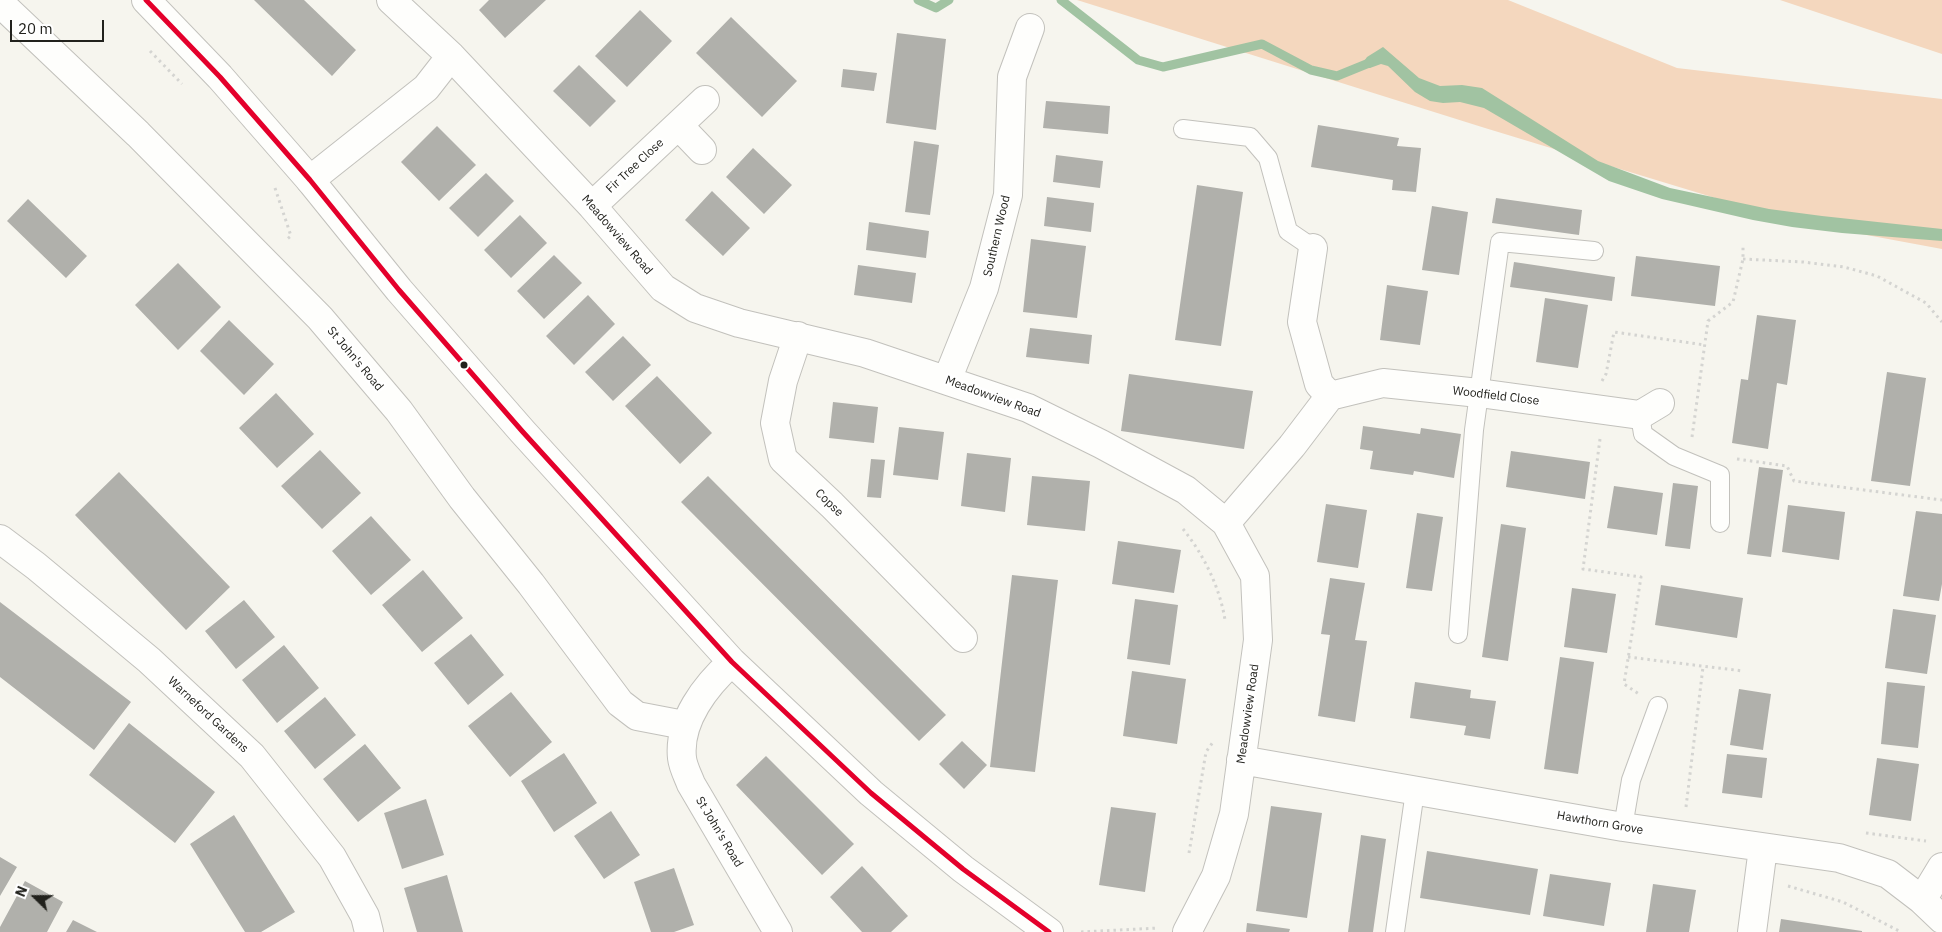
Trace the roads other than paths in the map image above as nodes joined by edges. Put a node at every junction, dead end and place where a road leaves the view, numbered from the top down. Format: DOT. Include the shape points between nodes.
graph roads {
  1 [pos="146,0"];
  2 [pos="391,0"];
  3 [pos="0,3"];
  4 [pos="1030,28"];
  5 [pos="451,56"];
  6 [pos="705,100"];
  7 [pos="679,126"];
  8 [pos="1183,128"];
  9 [pos="702,150"];
  10 [pos="310,180"];
  11 [pos="592,206"];
  12 [pos="1312,248"];
  13 [pos="1594,251"];
  14 [pos="798,336"];
  15 [pos="947,380"];
  16 [pos="1479,393"];
  17 [pos="1330,396"];
  18 [pos="1650,409"];
  19 [pos="1226,523"];
  20 [pos="1720,523"];
  21 [pos="0,539"];
  22 [pos="1458,634"];
  23 [pos="963,638"];
  24 [pos="732,662"];
  25 [pos="1658,706"];
  26 [pos="684,725"];
  27 [pos="1241,760"];
  28 [pos="1415,791"];
  29 [pos="1623,828"];
  30 [pos="1763,848"];
  31 [pos="1942,868"];
  32 [pos="1922,900"];
  33 [pos="1942,919"];
  34 [pos="1177,930"];
  35 [pos="369,932"];
  36 [pos="778,932"];
  37 [pos="1049,932"];
  38 [pos="1395,932"];
  39 [pos="1752,932"];
  1 -- 10 [label="street" via="220,77"];
  2 -- 5 [label="street, Meadowview Road"];
  3 -- 26 [label="street, St John's Road" via="138,134 320,318 399,411 620,702 637,716"];
  4 -- 15 [label="street, Southern Wood" via="1012,76 1008,195 984,288"];
  5 -- 10 [label="street" via="426,88"];
  5 -- 11 [label="street, Meadowview Road"];
  6 -- 7 [label="street, Fir Tree Close"];
  7 -- 9 [label="street"];
  7 -- 11 [label="street, Fir Tree Close"];
  8 -- 12 [label="lane" via="1250,138 1268,158 1288,230"];
  10 -- 24 [label="street" via="399,290 516,424"];
  11 -- 14 [label="street, Meadowview Road" via="663,288 695,308 739,323"];
  12 -- 17 [label="street" via="1302,322 1319,384"];
  13 -- 16 [label="lane" via="1500,242"];
  14 -- 15 [label="street, Meadowview Road" via="865,353"];
  14 -- 23 [label="street, Copse" via="783,381 775,423 783,459"];
  15 -- 19 [label="street, Meadowview Road" via="1028,408 1101,444 1186,490"];
  16 -- 17 [label="street, Woodfield Close" via="1383,383"];
  16 -- 18 [label="street, Woodfield Close" via="1603,410"];
  16 -- 22 [label="lane"];
  17 -- 19 [label="street"];
  18 -- 20 [label="lane" via="1643,434 1674,456 1720,475"];
  19 -- 27 [label="street, Meadowview Road" via="1254,576 1255,586 1258,640"];
  21 -- 35 [label="street, Warneford Gardens" via="149,660 252,756 332,857 365,916"];
  24 -- 26 [label="street, St John's Road" via="713,678"];
  24 -- 37 [label="street" via="871,793 963,869"];
  25 -- 29 [label="lane" via="1631,780"];
  26 -- 36 [label="street, St John's Road" via="682,759 691,784"];
  27 -- 28 [label="street, Hawthorn Grove"];
  27 -- 34 [label="street, Meadowview Road" via="1234,814 1216,876"];
  28 -- 29 [label="street, Hawthorn Grove"];
  28 -- 38 [label="lane"];
  29 -- 30 [label="street, Hawthorn Grove"];
  30 -- 32 [label="street, Hawthorn Grove" via="1840,858 1888,874"];
  30 -- 39 [label="street"];
  31 -- 32 [label="street"];
  32 -- 33 [label="street, Hawthorn Grove"];
}
